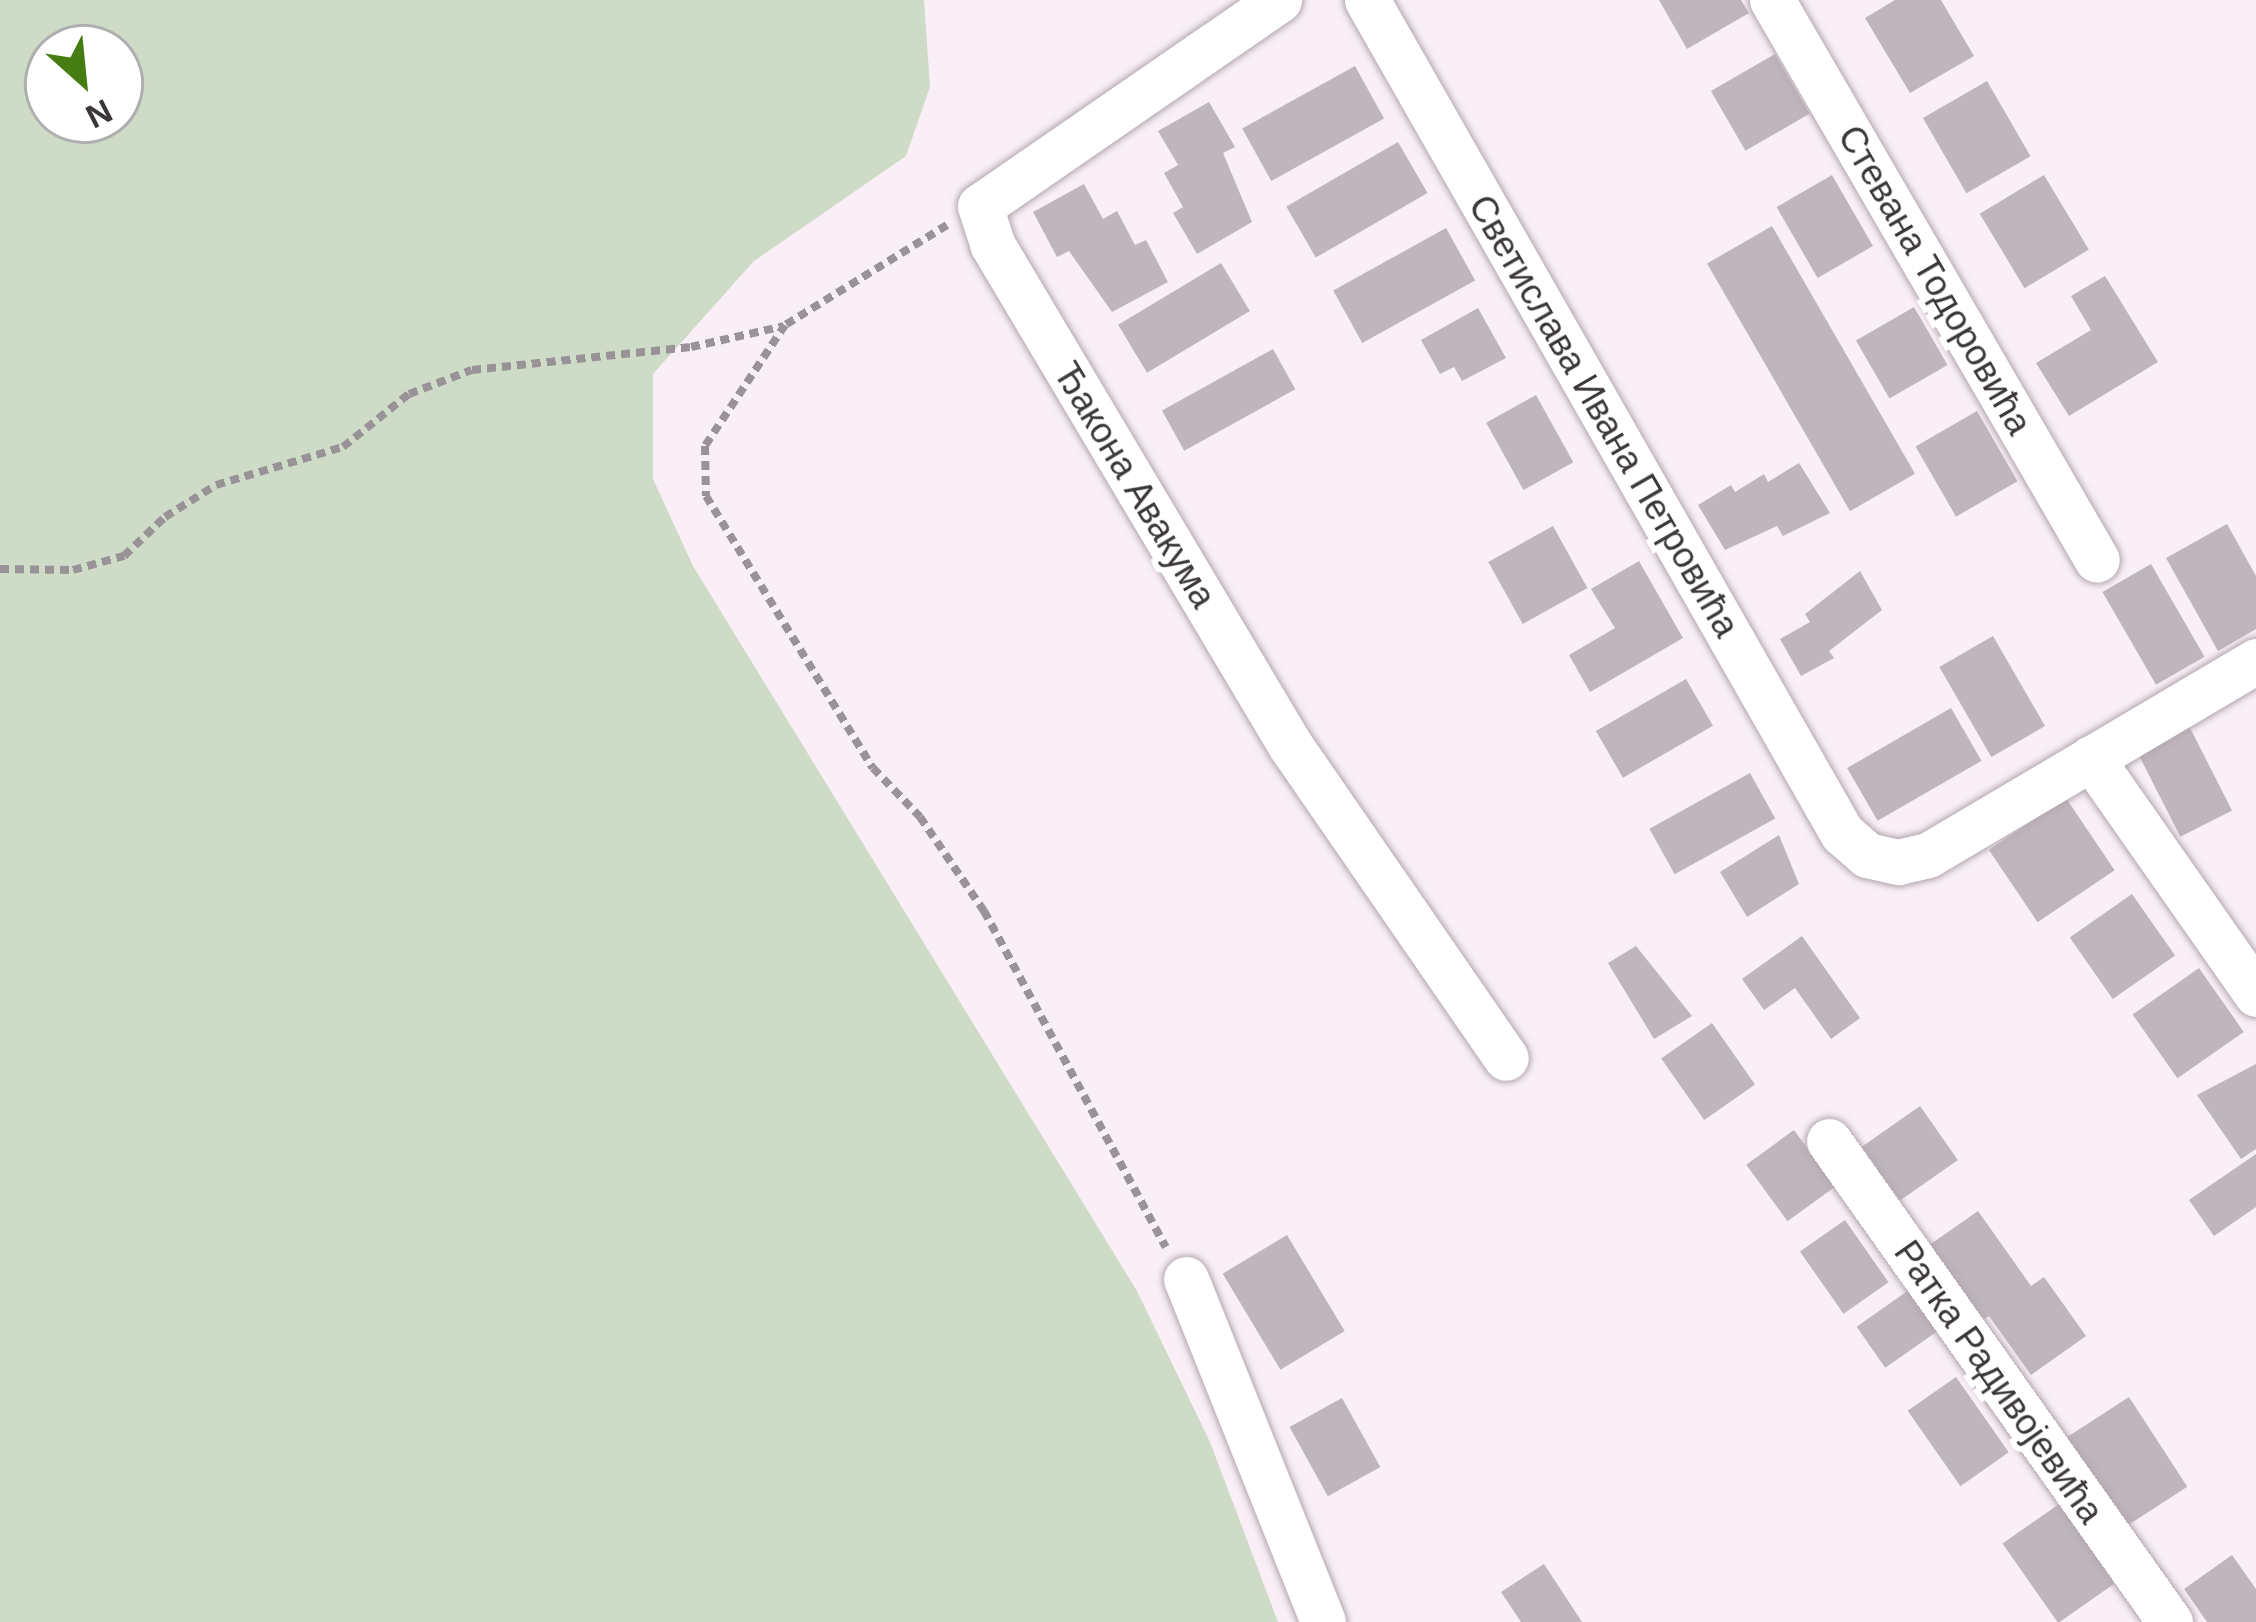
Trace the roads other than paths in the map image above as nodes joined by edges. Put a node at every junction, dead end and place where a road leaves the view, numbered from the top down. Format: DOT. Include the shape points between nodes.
graph roads {
  1 [pos="1279,0"];
  2 [pos="1367,0"];
  3 [pos="1772,0"];
  4 [pos="2097,560"];
  5 [pos="2256,661"];
  6 [pos="2091,758"];
  7 [pos="2256,994"];
  8 [pos="1506,1058"];
  9 [pos="1829,1141"];
  10 [pos="1186,1279"];
  11 [pos="1323,1622"];
  12 [pos="2170,1622"];
  1 -- 8 [label="street, Ђакона Авакума" via="980,206 992,244 1290,745"];
  2 -- 6 [label="street, Светислава Ивана Петровића" via="1842,833 1867,855 1898,862 1928,855"];
  3 -- 4 [label="street, Стевана Тодоровића"];
  5 -- 6 [label="street"];
  6 -- 7 [label="street"];
  9 -- 12 [label="street, Ратка Радивојевића"];
  10 -- 11 [label="street"];
}
